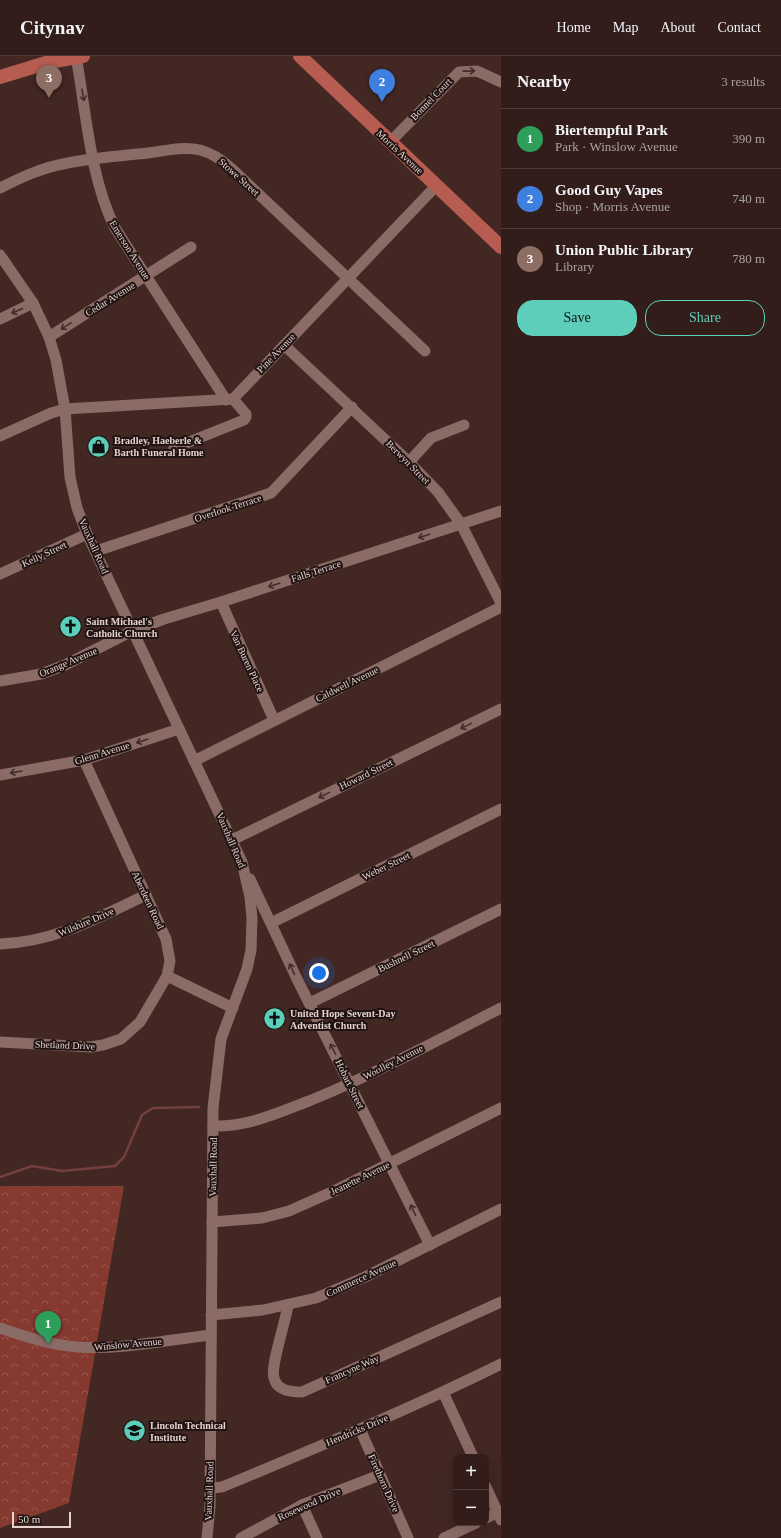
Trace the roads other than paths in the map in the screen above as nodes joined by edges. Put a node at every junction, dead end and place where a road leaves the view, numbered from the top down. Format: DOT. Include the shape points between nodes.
graph roads {
  1 [pos="79,56"];
  2 [pos="300,56"];
  3 [pos="0,78"];
  4 [pos="501,82"];
  5 [pos="390,142"];
  6 [pos="94,158"];
  7 [pos="436,186"];
  8 [pos="0,188"];
  9 [pos="191,247"];
  10 [pos="501,247"];
  11 [pos="0,255"];
  12 [pos="146,276"];
  13 [pos="347,280"];
  14 [pos="34,303"];
  15 [pos="0,319"];
  16 [pos="49,337"];
  17 [pos="284,345"];
  18 [pos="425,351"];
  19 [pos="229,399"];
  20 [pos="352,407"];
  21 [pos="65,409"];
  22 [pos="464,425"];
  23 [pos="0,436"];
  24 [pos="174,448"];
  25 [pos="409,462"];
  26 [pos="501,511"];
  27 [pos="461,524"];
  28 [pos="87,534"];
  29 [pos="96,551"];
  30 [pos="0,574"];
  31 [pos="220,602"];
  32 [pos="501,602"];
  33 [pos="501,607"];
  34 [pos="132,631"];
  35 [pos="0,681"];
  36 [pos="501,709"];
  37 [pos="274,720"];
  38 [pos="179,729"];
  39 [pos="84,760"];
  40 [pos="194,761"];
  41 [pos="0,775"];
  42 [pos="501,809"];
  43 [pos="232,840"];
  44 [pos="242,862"];
  45 [pos="146,895"];
  46 [pos="501,909"];
  47 [pos="271,923"];
  48 [pos="0,944"];
  49 [pos="167,976"];
  50 [pos="310,1003"];
  51 [pos="233,1008"];
  52 [pos="501,1008"];
  53 [pos="0,1042"];
  54 [pos="350,1084"];
  55 [pos="501,1108"];
  56 [pos="213,1126"];
  57 [pos="390,1164"];
  58 [pos="501,1209"];
  59 [pos="212,1222"];
  60 [pos="430,1245"];
  61 [pos="501,1302"];
  62 [pos="288,1305"];
  63 [pos="211,1315"];
  64 [pos="0,1328"];
  65 [pos="211,1335"];
  66 [pos="501,1364"];
  67 [pos="444,1392"];
  68 [pos="360,1429"];
  69 [pos="472,1454"];
  70 [pos="380,1475"];
  71 [pos="210,1488"];
  72 [pos="488,1490"];
  73 [pos="302,1505"];
  74 [pos="500,1515"];
  75 [pos="489,1517"];
  76 [pos="470,1526"];
  77 [pos="207,1538"];
  78 [pos="241,1538"];
  79 [pos="317,1538"];
  80 [pos="408,1538"];
  81 [pos="444,1538"];
  1 -- 3 [label="main road" via="49,62"];
  1 -- 6 [label="street, Emerson Avenue, one-way"];
  2 -- 5 [label="main road, Morris Avenue"];
  5 -- 4 [label="street, Bonnel Court, one-way" via="459,72 477,71"];
  5 -- 7 [label="main road, Morris Avenue"];
  6 -- 8 [label="street, Stowe Street" via="26,175"];
  6 -- 12 [label="street, Emerson Avenue" via="107,212"];
  6 -- 13 [label="street, Stowe Street" via="179,149 200,150 216,157 231,168"];
  7 -- 10 [label="main road, Morris Avenue"];
  7 -- 13 [label="street, Pine Avenue"];
  9 -- 12 [label="street, Cedar Avenue"];
  11 -- 14 [label="street, Vauxhall Road"];
  12 -- 16 [label="street, Cedar Avenue, one-way"];
  12 -- 19 [label="street, Emerson Avenue"];
  13 -- 17 [label="street, Pine Avenue"];
  13 -- 18 [label="street, Stowe Street"];
  14 -- 15 [label="street, one-way"];
  14 -- 16 [label="street, Vauxhall Road"];
  16 -- 21 [label="street, Vauxhall Road"];
  17 -- 19 [label="street, Pine Avenue"];
  17 -- 20 [label="street, Berwyn Street"];
  19 -- 21 [label="street"];
  19 -- 24 [label="street, Emerson Avenue" via="246,414 244,420"];
  20 -- 25 [label="street, Berwyn Street"];
  20 -- 29 [label="street, Overlook Terrace" via="271,493"];
  21 -- 23 [label="street"];
  21 -- 28 [label="street, Vauxhall Road" via="70,477 77,508"];
  22 -- 25 [label="street" via="431,438"];
  25 -- 27 [label="street, Berwyn Street" via="438,492"];
  26 -- 27 [label="street, Falls Terrace"];
  27 -- 31 [label="street, Falls Terrace, one-way"];
  27 -- 32 [label="street, Berwyn Street"];
  28 -- 29 [label="street, Vauxhall Road"];
  28 -- 30 [label="street, Kelly Street"];
  29 -- 34 [label="street, Vauxhall Road"];
  31 -- 34 [label="street, Falls Terrace"];
  31 -- 37 [label="street, Van Buren Place"];
  33 -- 37 [label="street, Caldwell Avenue"];
  34 -- 35 [label="street, Orange Avenue" via="47,672"];
  34 -- 38 [label="street, Vauxhall Road"];
  36 -- 43 [label="street, Howard Street, one-way"];
  37 -- 40 [label="street, Caldwell Avenue"];
  38 -- 39 [label="street, Glenn Avenue, one-way"];
  38 -- 40 [label="street, Vauxhall Road"];
  39 -- 41 [label="street, Glenn Avenue, one-way"];
  39 -- 45 [label="street, Aberdeen Road"];
  40 -- 43 [label="street, Vauxhall Road"];
  42 -- 47 [label="street, Weber Street"];
  43 -- 44 [label="street, Vauxhall Road"];
  44 -- 47 [label="street, Hobart Street"];
  44 -- 51 [label="street, Vauxhall Road" via="250,897 251,950 248,969"];
  45 -- 48 [label="street, Wilshire Drive" via="57,935"];
  45 -- 49 [label="street, Aberdeen Road" via="166,939 170,961"];
  46 -- 50 [label="street, Bushnell Street"];
  50 -- 47 [label="street, Hobart Street, one-way"];
  49 -- 51 [label="street"];
  49 -- 53 [label="street, Shetland Drive" via="140,1022 115,1041 91,1047"];
  54 -- 50 [label="street, Hobart Street, one-way"];
  51 -- 56 [label="street, Vauxhall Road" via="221,1039"];
  52 -- 54 [label="street, Woolley Avenue"];
  54 -- 56 [label="street, Woolley Avenue" via="259,1121 235,1126"];
  54 -- 57 [label="street, Hobart Street"];
  55 -- 57 [label="street, Jeanette Avenue"];
  56 -- 59 [label="street, Vauxhall Road"];
  57 -- 59 [label="street, Jeanette Avenue" via="289,1211 262,1218"];
  60 -- 57 [label="street, Hobart Street, one-way"];
  58 -- 60 [label="street, Commerce Avenue"];
  59 -- 63 [label="street, Vauxhall Road"];
  60 -- 62 [label="street, Commerce Avenue" via="337,1290"];
  61 -- 62 [label="street, Francyne Way" via="302,1392 289,1392 280,1387 274,1378 274,1366"];
  62 -- 63 [label="street, Commerce Avenue"];
  63 -- 65 [label="street, Vauxhall Road"];
  64 -- 65 [label="street, Winslow Avenue" via="25,1337 76,1347 103,1347"];
  65 -- 71 [label="street, Vauxhall Road"];
  66 -- 67 [label="street, Hendricks Drive"];
  67 -- 68 [label="street, Hendricks Drive"];
  67 -- 69 [label="street"];
  68 -- 70 [label="street, Firethorn Drive"];
  68 -- 71 [label="street, Hendricks Drive" via="222,1488"];
  70 -- 73 [label="street, Rosewood Drive"];
  70 -- 80 [label="street, Firethorn Drive"];
  71 -- 77 [label="street, Vauxhall Road"];
  72 -- 74 [label="street"];
  73 -- 78 [label="street, Rosewood Drive"];
  73 -- 79 [label="street"];
  74 -- 75 [label="street"];
  76 -- 81 [label="street"];
}
